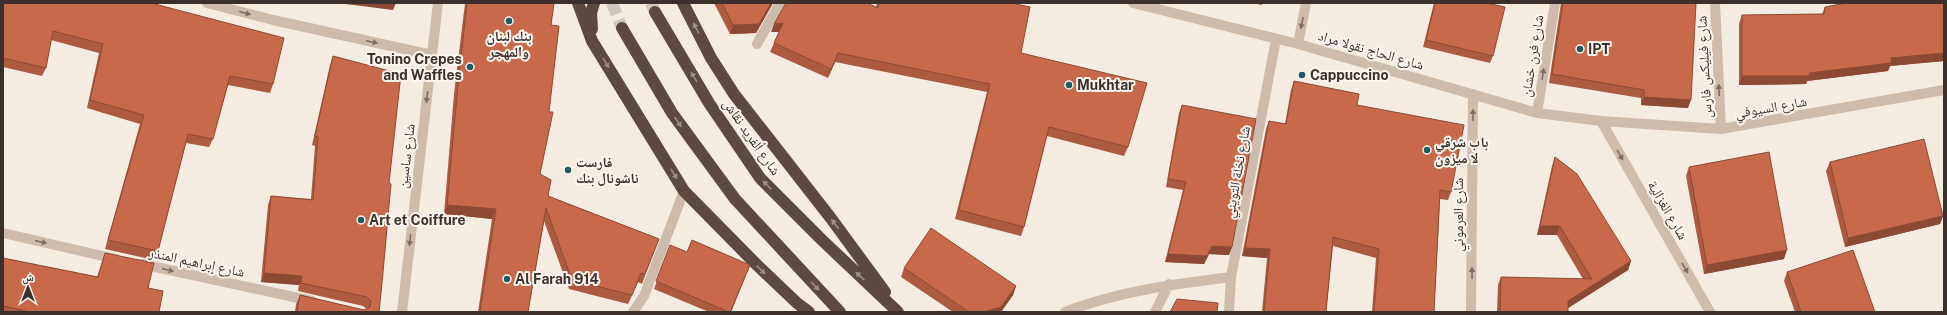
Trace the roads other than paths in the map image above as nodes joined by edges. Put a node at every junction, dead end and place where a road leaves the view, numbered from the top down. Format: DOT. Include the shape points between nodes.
graph roads {
  1 [pos="207,3"];
  2 [pos="438,3"];
  3 [pos="578,3"];
  4 [pos="594,3"];
  5 [pos="683,3"];
  6 [pos="780,3"];
  7 [pos="1133,3"];
  8 [pos="1306,3"];
  9 [pos="1555,3"];
  10 [pos="1715,3"];
  11 [pos="654,12"];
  12 [pos="622,28"];
  13 [pos="1276,38"];
  14 [pos="592,41"];
  15 [pos="757,44"];
  16 [pos="1298,44"];
  17 [pos="432,55"];
  18 [pos="1944,90"];
  19 [pos="1473,94"];
  20 [pos="1537,113"];
  21 [pos="1601,121"];
  22 [pos="1722,129"];
  23 [pos="684,191"];
  24 [pos="3,233"];
  25 [pos="1231,277"];
  26 [pos="1169,284"];
  27 [pos="324,304"];
  28 [pos="402,312"];
  29 [pos="633,312"];
  30 [pos="809,312"];
  31 [pos="840,312"];
  32 [pos="899,312"];
  33 [pos="1065,312"];
  34 [pos="1155,312"];
  35 [pos="1229,312"];
  36 [pos="1471,312"];
  37 [pos="1710,312"];
  1 -- 17 [label="street, one-way"];
  2 -- 17 [label="street, شارع ساسين"];
  3 -- 14 [label="highway"];
  4 -- 14 [label="highway" via="591,13"];
  32 -- 5 [label="highway, one-way" via="830,217 734,94 711,58"];
  6 -- 15 [label="street"];
  7 -- 13 [label="street, شارع الحاج نقولا مراد"];
  8 -- 16 [label="street, one-way"];
  20 -- 9 [label="street, شارع فرن خشان, one-way"];
  22 -- 10 [label="street, شارع فيليكس فارس, one-way"];
  32 -- 11 [label="highway, شارع ألفريد نقاش, one-way" via="760,178 709,103"];
  12 -- 31 [label="highway, one-way" via="672,113 734,199"];
  13 -- 16 [label="street, شارع الحاج نقولا مراد"];
  13 -- 25 [label="street, شارع نخلة التويني"];
  14 -- 23 [label="highway, one-way"];
  16 -- 19 [label="street, شارع الحاج نقولا مراد"];
  17 -- 28 [label="street, شارع ساسين, one-way"];
  18 -- 22 [label="street, شارع السيوفي"];
  19 -- 20 [label="street, شارع الحاج نقولا مراد"];
  36 -- 19 [label="street, شارع العرموني, one-way"];
  20 -- 21 [label="street, شارع الحاج نقولا مراد"];
  21 -- 22 [label="street, شارع السيوفي"];
  21 -- 37 [label="street, شارع الغزالية, one-way"];
  23 -- 29 [label="street" via="644,296"];
  23 -- 30 [label="highway, one-way" via="757,265"];
  24 -- 27 [label="street, شارع إبراهيم المنذر, one-way"];
  25 -- 26 [label="street"];
  25 -- 35 [label="street, شارع نخلة التويني"];
  26 -- 33 [label="street" via="1096,300"];
  26 -- 34 [label="street"];
}
